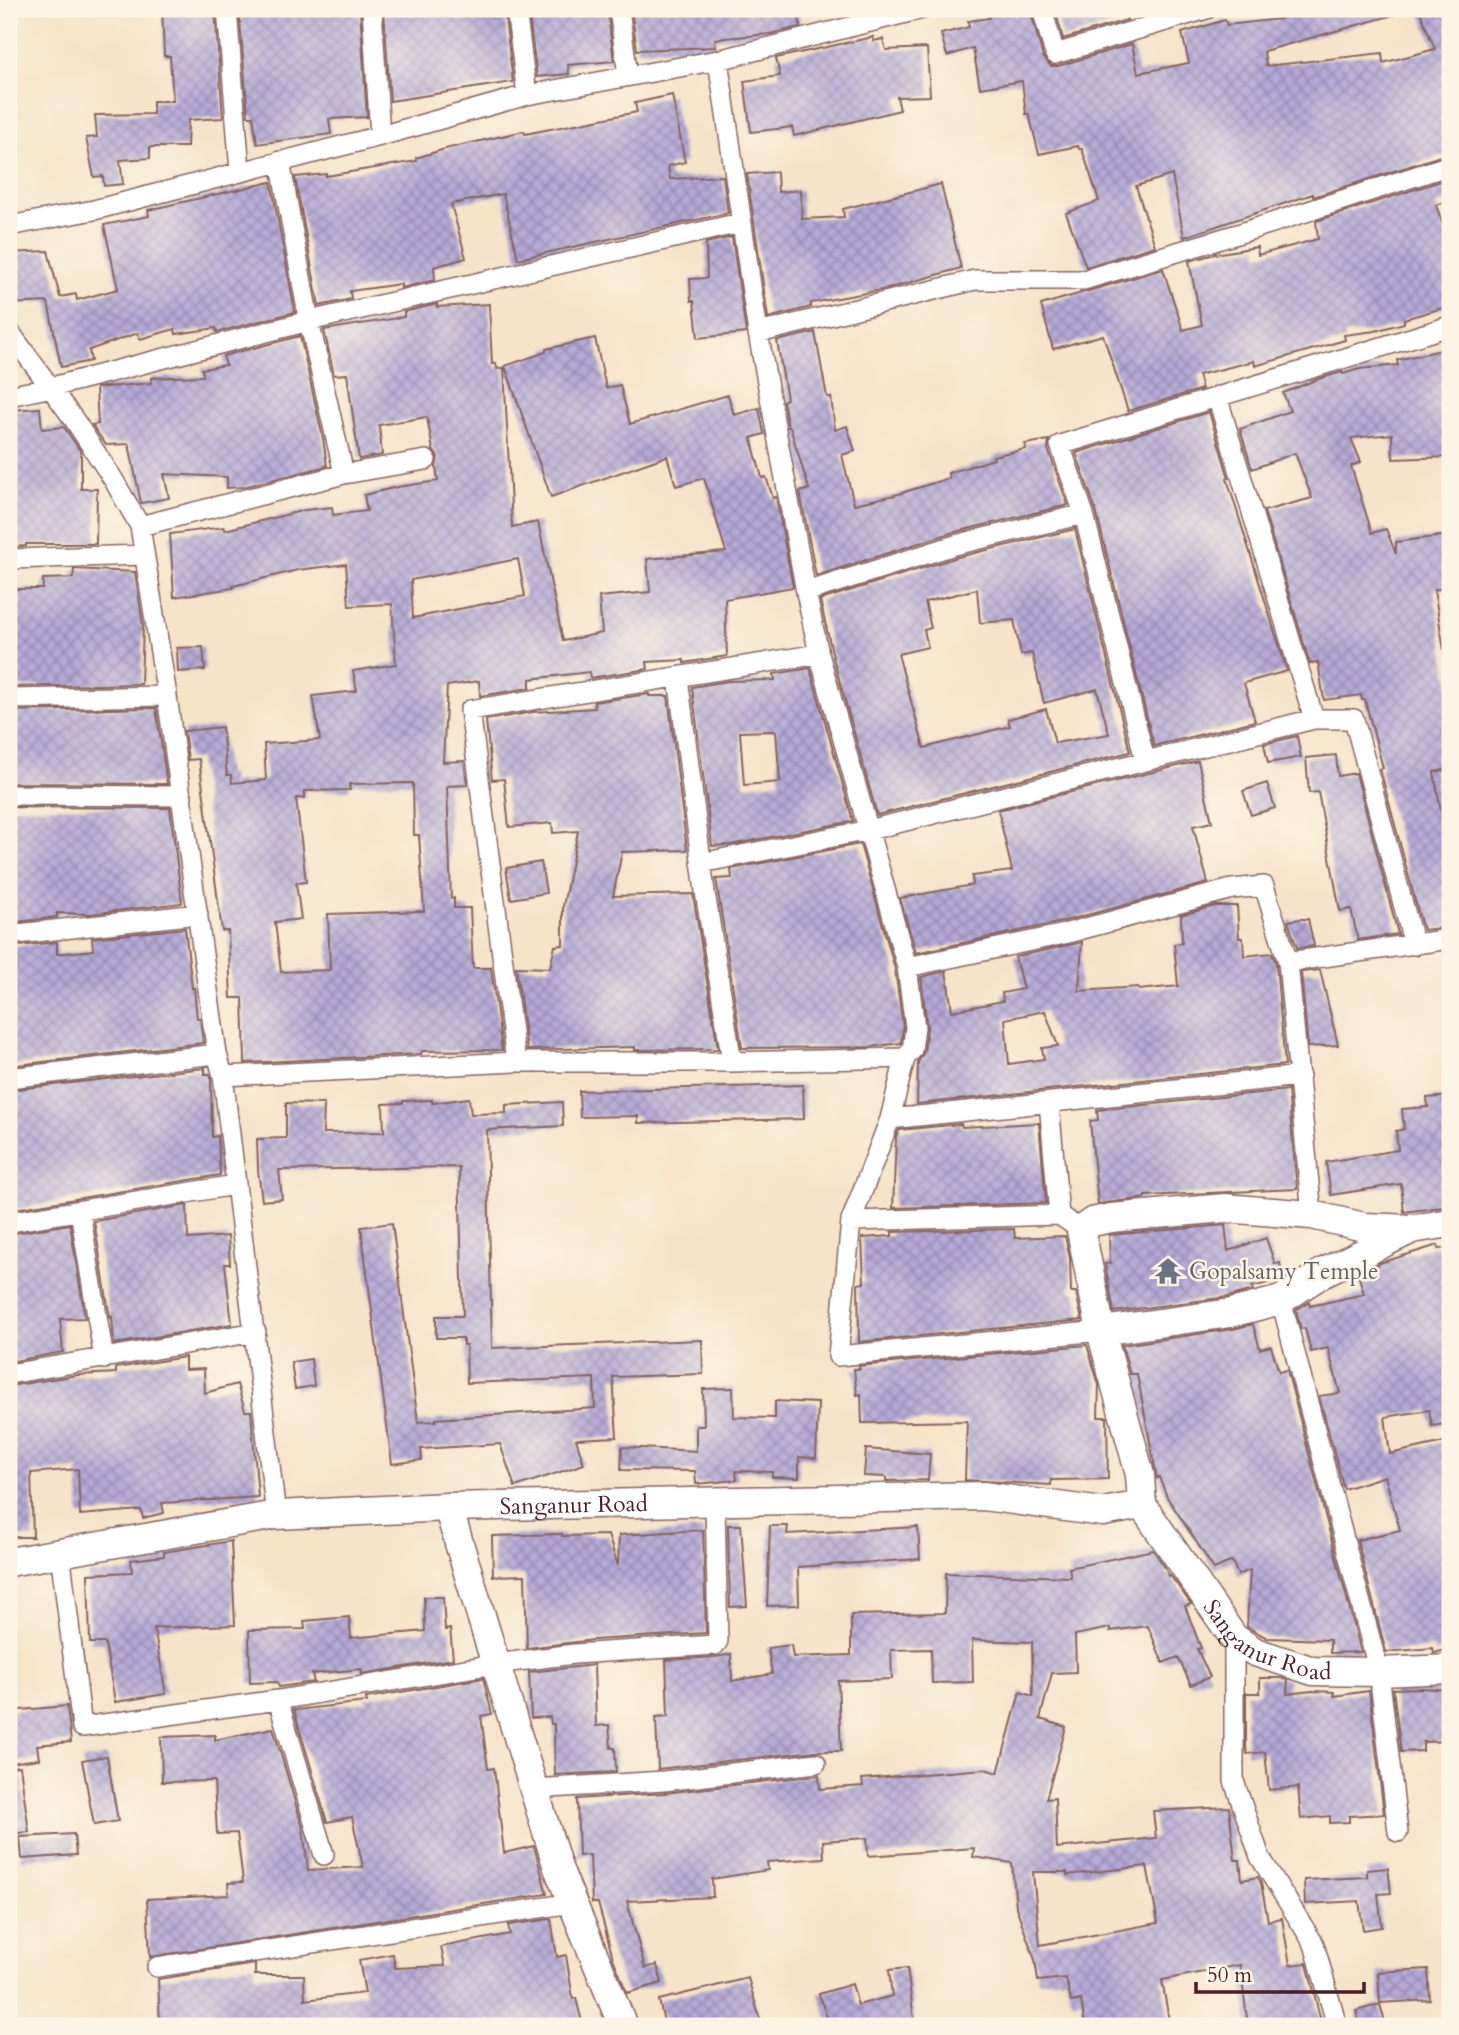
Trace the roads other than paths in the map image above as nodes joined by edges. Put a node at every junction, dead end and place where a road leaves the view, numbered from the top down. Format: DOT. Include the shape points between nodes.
graph roads {
  1 [pos="227,9"];
  2 [pos="372,9"];
  3 [pos="516,9"];
  4 [pos="619,9"];
  5 [pos="922,9"];
  6 [pos="1042,9"];
  7 [pos="1207,9"];
  8 [pos="1159,16"];
  9 [pos="718,60"];
  10 [pos="628,76"];
  11 [pos="527,95"];
  12 [pos="380,136"];
  13 [pos="281,161"];
  14 [pos="1450,165"];
  15 [pos="240,171"];
  16 [pos="740,223"];
  17 [pos="9,226"];
  18 [pos="309,321"];
  19 [pos="1450,326"];
  20 [pos="9,331"];
  21 [pos="758,333"];
  22 [pos="52,387"];
  23 [pos="9,396"];
  24 [pos="1217,396"];
  25 [pos="426,460"];
  26 [pos="344,474"];
  27 [pos="1084,514"];
  28 [pos="139,526"];
  29 [pos="144,555"];
  30 [pos="9,559"];
  31 [pos="806,592"];
  32 [pos="819,654"];
  33 [pos="678,677"];
  34 [pos="167,696"];
  35 [pos="9,699"];
  36 [pos="1314,719"];
  37 [pos="1145,760"];
  38 [pos="9,795"];
  39 [pos="182,796"];
  40 [pos="869,830"];
  41 [pos="701,863"];
  42 [pos="198,914"];
  43 [pos="9,935"];
  44 [pos="1450,939"];
  45 [pos="1414,945"];
  46 [pos="1288,962"];
  47 [pos="906,967"];
  48 [pos="217,1054"];
  49 [pos="905,1058"];
  50 [pos="516,1062"];
  51 [pos="732,1062"];
  52 [pos="223,1076"];
  53 [pos="1300,1076"];
  54 [pos="9,1078"];
  55 [pos="1049,1103"];
  56 [pos="890,1119"];
  57 [pos="235,1185"];
  58 [pos="80,1211"];
  59 [pos="1312,1215"];
  60 [pos="850,1221"];
  61 [pos="9,1222"];
  62 [pos="1070,1223"];
  63 [pos="1450,1223"];
  64 [pos="1412,1229"];
  65 [pos="1281,1300"];
  66 [pos="1101,1331"];
  67 [pos="256,1332"];
  68 [pos="104,1359"];
  69 [pos="9,1374"];
  70 [pos="715,1502"];
  71 [pos="1142,1505"];
  72 [pos="448,1507"];
  73 [pos="276,1515"];
  74 [pos="60,1552"];
  75 [pos="9,1562"];
  76 [pos="1234,1638"];
  77 [pos="495,1664"];
  78 [pos="1450,1669"];
  79 [pos="1379,1672"];
  80 [pos="278,1700"];
  81 [pos="816,1763"];
  82 [pos="534,1789"];
  83 [pos="1398,1832"];
  84 [pos="324,1855"];
  85 [pos="572,1903"];
  86 [pos="158,1967"];
  87 [pos="623,2026"];
  88 [pos="1337,2026"];
  1 -- 15 [label="street"];
  2 -- 12 [label="street"];
  3 -- 11 [label="street"];
  4 -- 10 [label="street"];
  5 -- 9 [label="street"];
  6 -- 8 [label="street" via="1055,54"];
  7 -- 8 [label="street"];
  9 -- 10 [label="street"];
  9 -- 16 [label="street"];
  10 -- 11 [label="street"];
  11 -- 12 [label="street"];
  12 -- 13 [label="street"];
  13 -- 15 [label="street"];
  13 -- 18 [label="street"];
  14 -- 21 [label="street" via="1084,280 975,280"];
  15 -- 17 [label="street" via="94,210"];
  16 -- 18 [label="street"];
  16 -- 21 [label="street"];
  18 -- 22 [label="street"];
  18 -- 26 [label="street"];
  19 -- 24 [label="street"];
  20 -- 22 [label="street"];
  21 -- 31 [label="street"];
  22 -- 23 [label="street"];
  22 -- 28 [label="street"];
  24 -- 27 [label="street" via="1060,445"];
  24 -- 36 [label="street"];
  25 -- 26 [label="street"];
  26 -- 28 [label="street"];
  27 -- 31 [label="street" via="955,545"];
  27 -- 37 [label="street"];
  28 -- 29 [label="street"];
  29 -- 30 [label="street"];
  29 -- 34 [label="street"];
  31 -- 32 [label="street"];
  32 -- 33 [label="street"];
  32 -- 40 [label="street"];
  33 -- 41 [label="street"];
  33 -- 50 [label="street" via="470,710"];
  34 -- 35 [label="street"];
  34 -- 39 [label="street"];
  36 -- 37 [label="street"];
  36 -- 45 [label="street" via="1354,719"];
  37 -- 40 [label="street"];
  38 -- 39 [label="street"];
  39 -- 42 [label="street"];
  40 -- 41 [label="street"];
  40 -- 47 [label="street"];
  41 -- 51 [label="street"];
  42 -- 43 [label="street"];
  42 -- 48 [label="street"];
  44 -- 45 [label="street"];
  45 -- 46 [label="street"];
  46 -- 47 [label="street" via="1265,886 1231,889 1060,935"];
  46 -- 53 [label="street"];
  47 -- 49 [label="street" via="915,1027 912,1050"];
  48 -- 52 [label="street"];
  48 -- 54 [label="street"];
  49 -- 51 [label="street"];
  49 -- 56 [label="street"];
  50 -- 51 [label="street"];
  50 -- 52 [label="street"];
  52 -- 57 [label="street"];
  53 -- 55 [label="street"];
  53 -- 59 [label="street"];
  55 -- 56 [label="street"];
  55 -- 62 [label="street"];
  56 -- 60 [label="street"];
  57 -- 58 [label="street"];
  57 -- 67 [label="street"];
  58 -- 61 [label="street"];
  58 -- 68 [label="street"];
  59 -- 62 [label="main road" via="1225,1208"];
  59 -- 64 [label="main road" via="1364,1227"];
  60 -- 62 [label="street"];
  60 -- 66 [label="street" via="838,1356"];
  62 -- 66 [label="main road, Sanganur Road"];
  63 -- 64 [label="main road"];
  64 -- 65 [label="main road" via="1324,1272"];
  65 -- 66 [label="main road" via="1231,1313"];
  65 -- 79 [label="street"];
  66 -- 71 [label="main road, Sanganur Road" via="1140,1475"];
  67 -- 68 [label="street"];
  67 -- 73 [label="street"];
  68 -- 69 [label="street"];
  70 -- 71 [label="main road, Sanganur Road" via="983,1496 1103,1512"];
  70 -- 72 [label="main road, Sanganur Road"];
  70 -- 77 [label="street" via="715,1646 574,1654"];
  71 -- 76 [label="main road, Sanganur Road"];
  72 -- 73 [label="main road, Sanganur Road"];
  72 -- 77 [label="main road"];
  73 -- 74 [label="main road, Sanganur Road"];
  74 -- 75 [label="main road, Sanganur Road"];
  74 -- 80 [label="street" via="82,1727"];
  76 -- 79 [label="main road, Sanganur Road" via="1255,1653 1313,1671"];
  76 -- 88 [label="street" via="1234,1781 1260,1857 1314,1944"];
  77 -- 80 [label="street"];
  77 -- 82 [label="main road"];
  78 -- 79 [label="main road, Sanganur Road"];
  79 -- 83 [label="street"];
  80 -- 84 [label="street"];
  81 -- 82 [label="street" via="664,1781"];
  82 -- 85 [label="main road"];
  85 -- 86 [label="street"];
  85 -- 87 [label="main road"];
}
